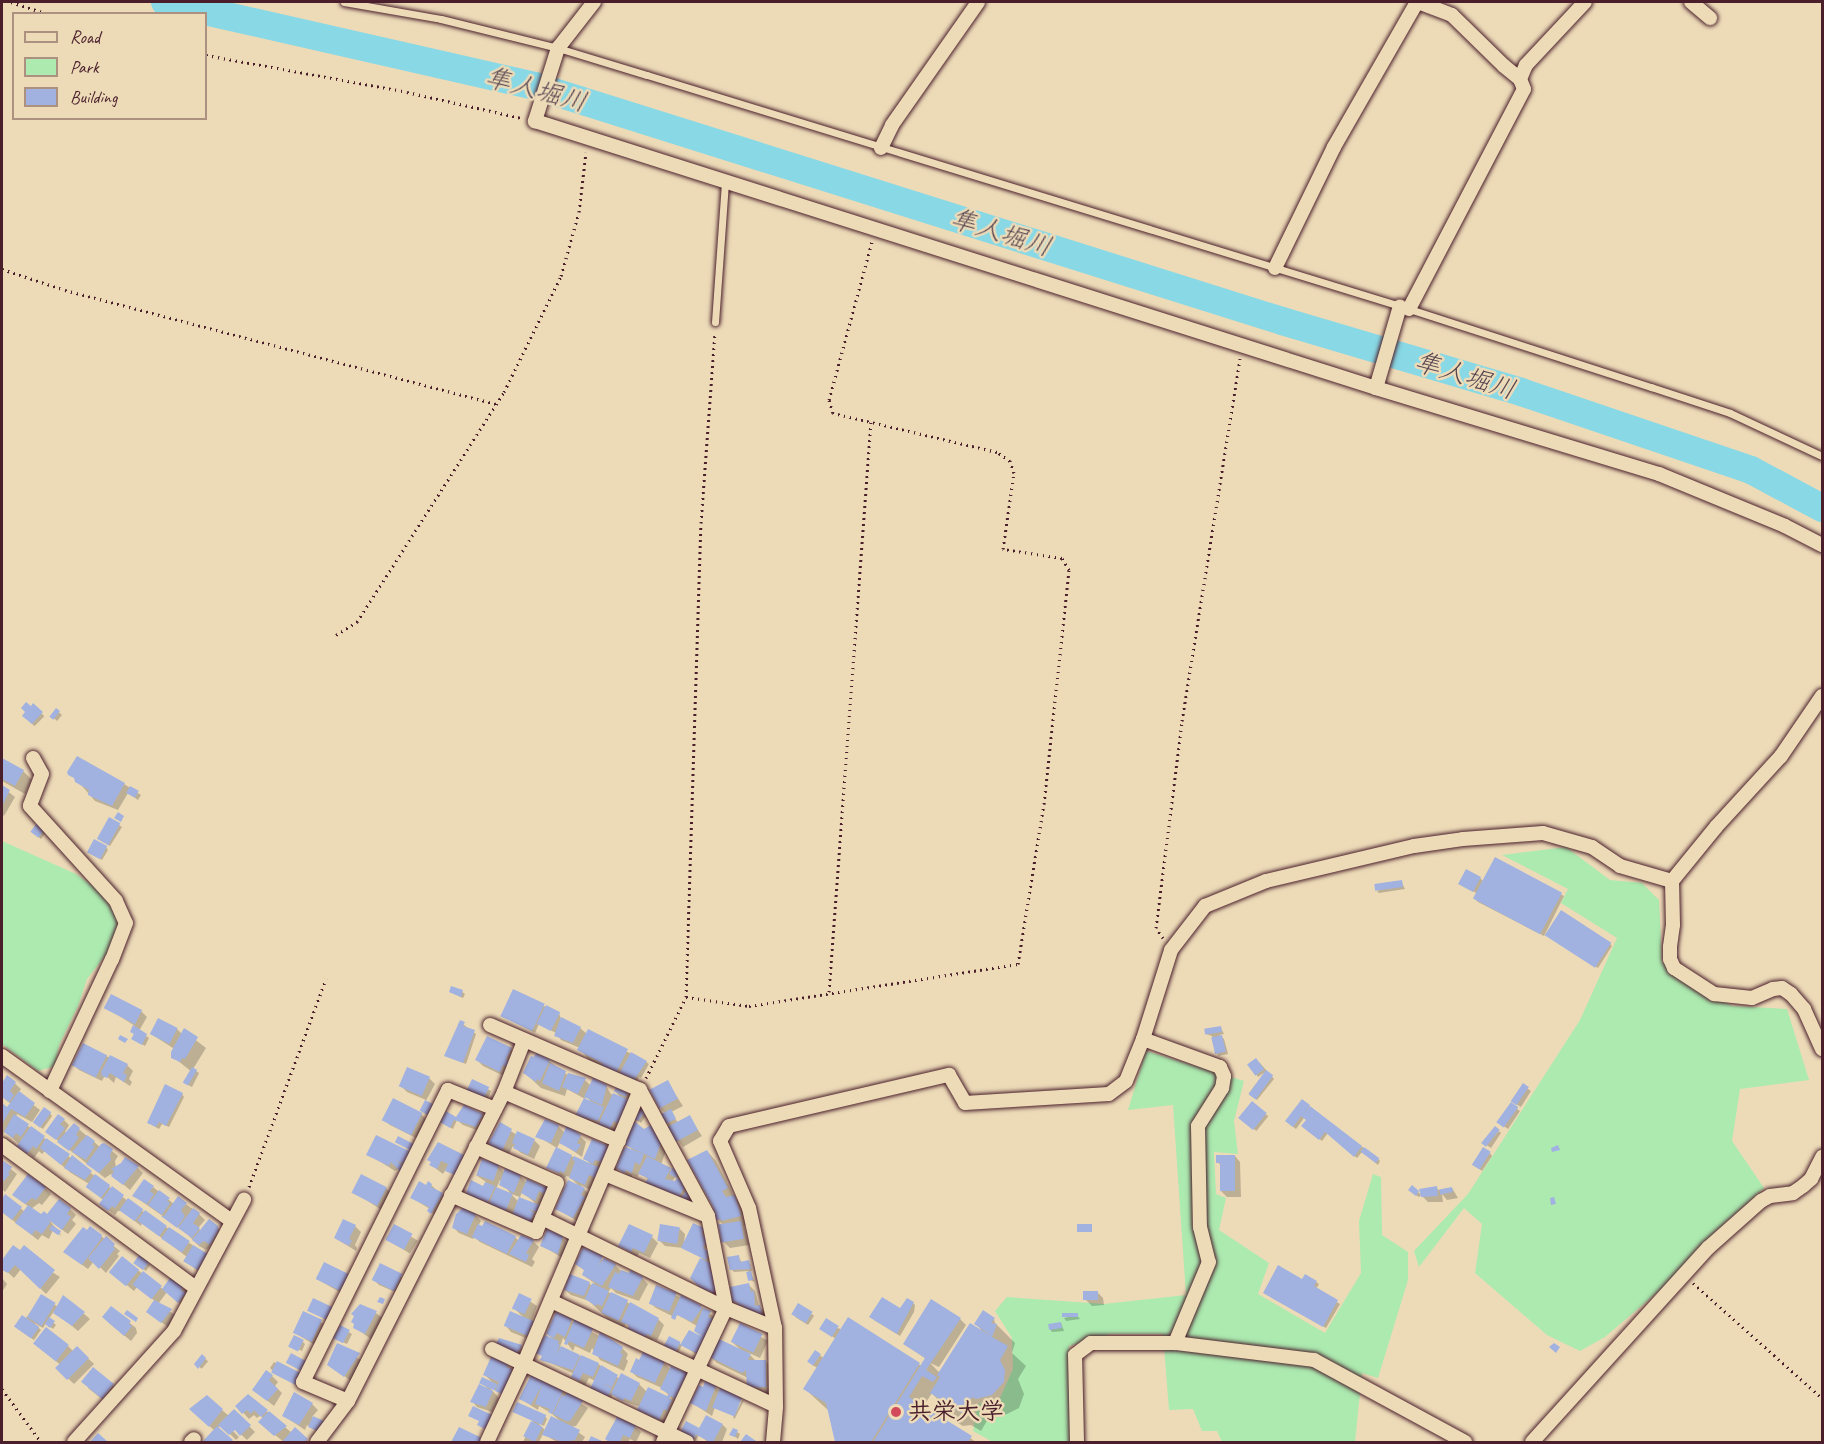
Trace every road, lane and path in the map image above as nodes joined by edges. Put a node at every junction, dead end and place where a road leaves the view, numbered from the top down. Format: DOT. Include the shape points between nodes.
graph roads {
  1 [pos="11,2"];
  2 [pos="344,2"];
  3 [pos="594,2"];
  4 [pos="978,2"];
  5 [pos="1417,2"];
  6 [pos="1585,2"];
  7 [pos="1691,2"];
  8 [pos="41,12"];
  9 [pos="1710,18"];
  10 [pos="558,48"];
  11 [pos="207,55"];
  12 [pos="1520,79"];
  13 [pos="535,121"];
  14 [pos="588,139"];
  15 [pos="881,148"];
  16 [pos="725,183"];
  17 [pos="875,230"];
  18 [pos="1275,268"];
  19 [pos="2,269"];
  20 [pos="1404,308"];
  21 [pos="715,322"];
  22 [pos="1242,346"];
  23 [pos="1376,388"];
  24 [pos="496,404"];
  25 [pos="871,422"];
  26 [pos="1822,456"];
  27 [pos="1822,545"];
  28 [pos="336,635"];
  29 [pos="1822,696"];
  30 [pos="33,758"];
  31 [pos="1672,881"];
  32 [pos="1171,950"];
  33 [pos="326,980"];
  34 [pos="829,993"];
  35 [pos="686,997"];
  36 [pos="490,1025"];
  37 [pos="1143,1039"];
  38 [pos="524,1041"];
  39 [pos="1822,1049"];
  40 [pos="2,1056"];
  41 [pos="640,1090"];
  42 [pos="50,1091"];
  43 [pos="504,1092"];
  44 [pos="495,1109"];
  45 [pos="619,1141"];
  46 [pos="2,1145"];
  47 [pos="476,1147"];
  48 [pos="1822,1157"];
  49 [pos="605,1174"];
  50 [pos="451,1195"];
  51 [pos="244,1200"];
  52 [pos="708,1216"];
  53 [pos="542,1218"];
  54 [pos="232,1221"];
  55 [pos="579,1235"];
  56 [pos="1683,1274"];
  57 [pos="196,1288"];
  58 [pos="551,1300"];
  59 [pos="726,1308"];
  60 [pos="775,1328"];
  61 [pos="1175,1343"];
  62 [pos="492,1349"];
  63 [pos="524,1363"];
  64 [pos="697,1370"];
  65 [pos="2,1389"];
  66 [pos="1822,1398"];
  67 [pos="348,1401"];
  68 [pos="776,1406"];
  69 [pos="665,1437"];
  70 [pos="41,1443"];
  71 [pos="74,1443"];
  72 [pos="317,1443"];
  73 [pos="487,1443"];
  74 [pos="687,1443"];
  75 [pos="773,1443"];
  76 [pos="1077,1443"];
  77 [pos="1465,1443"];
  78 [pos="1532,1443"];
  1 -- 8 [label="path"];
  2 -- 10 [label="lane" via="441,19"];
  3 -- 10 [label="street"];
  4 -- 15 [label="street" via="892,125"];
  5 -- 12 [label="street" via="1452,15"];
  5 -- 18 [label="street" via="1340,136"];
  6 -- 12 [label="street" via="1526,65"];
  7 -- 9 [label="street"];
  10 -- 13 [label="street"];
  10 -- 15 [label="lane"];
  11 -- 13 [label="path" via="418,94"];
  12 -- 20 [label="street" via="1524,89"];
  13 -- 14 [label="street"];
  14 -- 16 [label="street"];
  14 -- 24 [label="path" via="579,212 561,276"];
  15 -- 18 [label="lane"];
  16 -- 17 [label="street"];
  16 -- 21 [label="lane"];
  17 -- 22 [label="street"];
  17 -- 25 [label="path" via="829,400 832,413"];
  18 -- 20 [label="lane"];
  19 -- 24 [label="path" via="64,290"];
  20 -- 23 [label="street"];
  20 -- 26 [label="lane" via="1730,413"];
  21 -- 35 [label="path" via="701,523"];
  22 -- 23 [label="street"];
  22 -- 32 [label="path" via="1182,721 1156,928"];
  23 -- 27 [label="street" via="1659,474"];
  24 -- 28 [label="path" via="357,622"];
  25 -- 34 [label="path"];
  25 -- 34 [label="path" via="997,452 1010,461 1014,473 1003,549 1062,558 1069,570 1044,804 1018,964"];
  29 -- 31 [label="street" via="1781,756"];
  30 -- 42 [label="street" via="42,774 30,806 116,901 126,922"];
  31 -- 32 [label="street" via="1620,866 1592,848 1543,833 1463,838 1266,881 1205,906"];
  31 -- 39 [label="street" via="1674,968 1714,994 1752,998 1782,988 1804,1010"];
  32 -- 37 [label="street"];
  33 -- 51 [label="path"];
  34 -- 35 [label="path" via="749,1005"];
  35 -- 41 [label="path"];
  36 -- 38 [label="street"];
  37 -- 60 [label="street" via="1126,1081 1109,1094 965,1103 949,1074 729,1126 720,1141 750,1208"];
  37 -- 61 [label="street" via="1220,1067 1224,1076 1222,1088 1198,1126 1200,1227 1209,1262"];
  38 -- 41 [label="street"];
  38 -- 43 [label="street"];
  40 -- 42 [label="street"];
  41 -- 45 [label="street"];
  41 -- 52 [label="street"];
  42 -- 54 [label="street"];
  43 -- 44 [label="street"];
  43 -- 45 [label="street"];
  44 -- 47 [label="street"];
  44 -- 67 [label="street" via="448,1090 303,1382"];
  45 -- 49 [label="street"];
  46 -- 57 [label="street"];
  47 -- 50 [label="street"];
  47 -- 53 [label="street" via="557,1183"];
  48 -- 56 [label="street" via="1803,1186 1761,1202"];
  49 -- 52 [label="street"];
  49 -- 55 [label="street"];
  50 -- 53 [label="street" via="536,1232"];
  50 -- 67 [label="street"];
  51 -- 54 [label="street"];
  52 -- 59 [label="street"];
  53 -- 55 [label="street"];
  54 -- 57 [label="street"];
  55 -- 58 [label="street"];
  55 -- 59 [label="street"];
  56 -- 66 [label="path"];
  56 -- 78 [label="street"];
  57 -- 71 [label="street" via="174,1331"];
  58 -- 63 [label="street"];
  58 -- 64 [label="street"];
  59 -- 60 [label="street"];
  59 -- 64 [label="street"];
  60 -- 68 [label="street"];
  61 -- 76 [label="street" via="1091,1343 1075,1354"];
  61 -- 77 [label="street" via="1314,1359"];
  62 -- 63 [label="street"];
  63 -- 69 [label="street"];
  63 -- 73 [label="street"];
  64 -- 68 [label="street"];
  64 -- 69 [label="street"];
  65 -- 70 [label="path"];
  67 -- 72 [label="street"];
  68 -- 75 [label="street"];
  69 -- 74 [label="street"];
}
